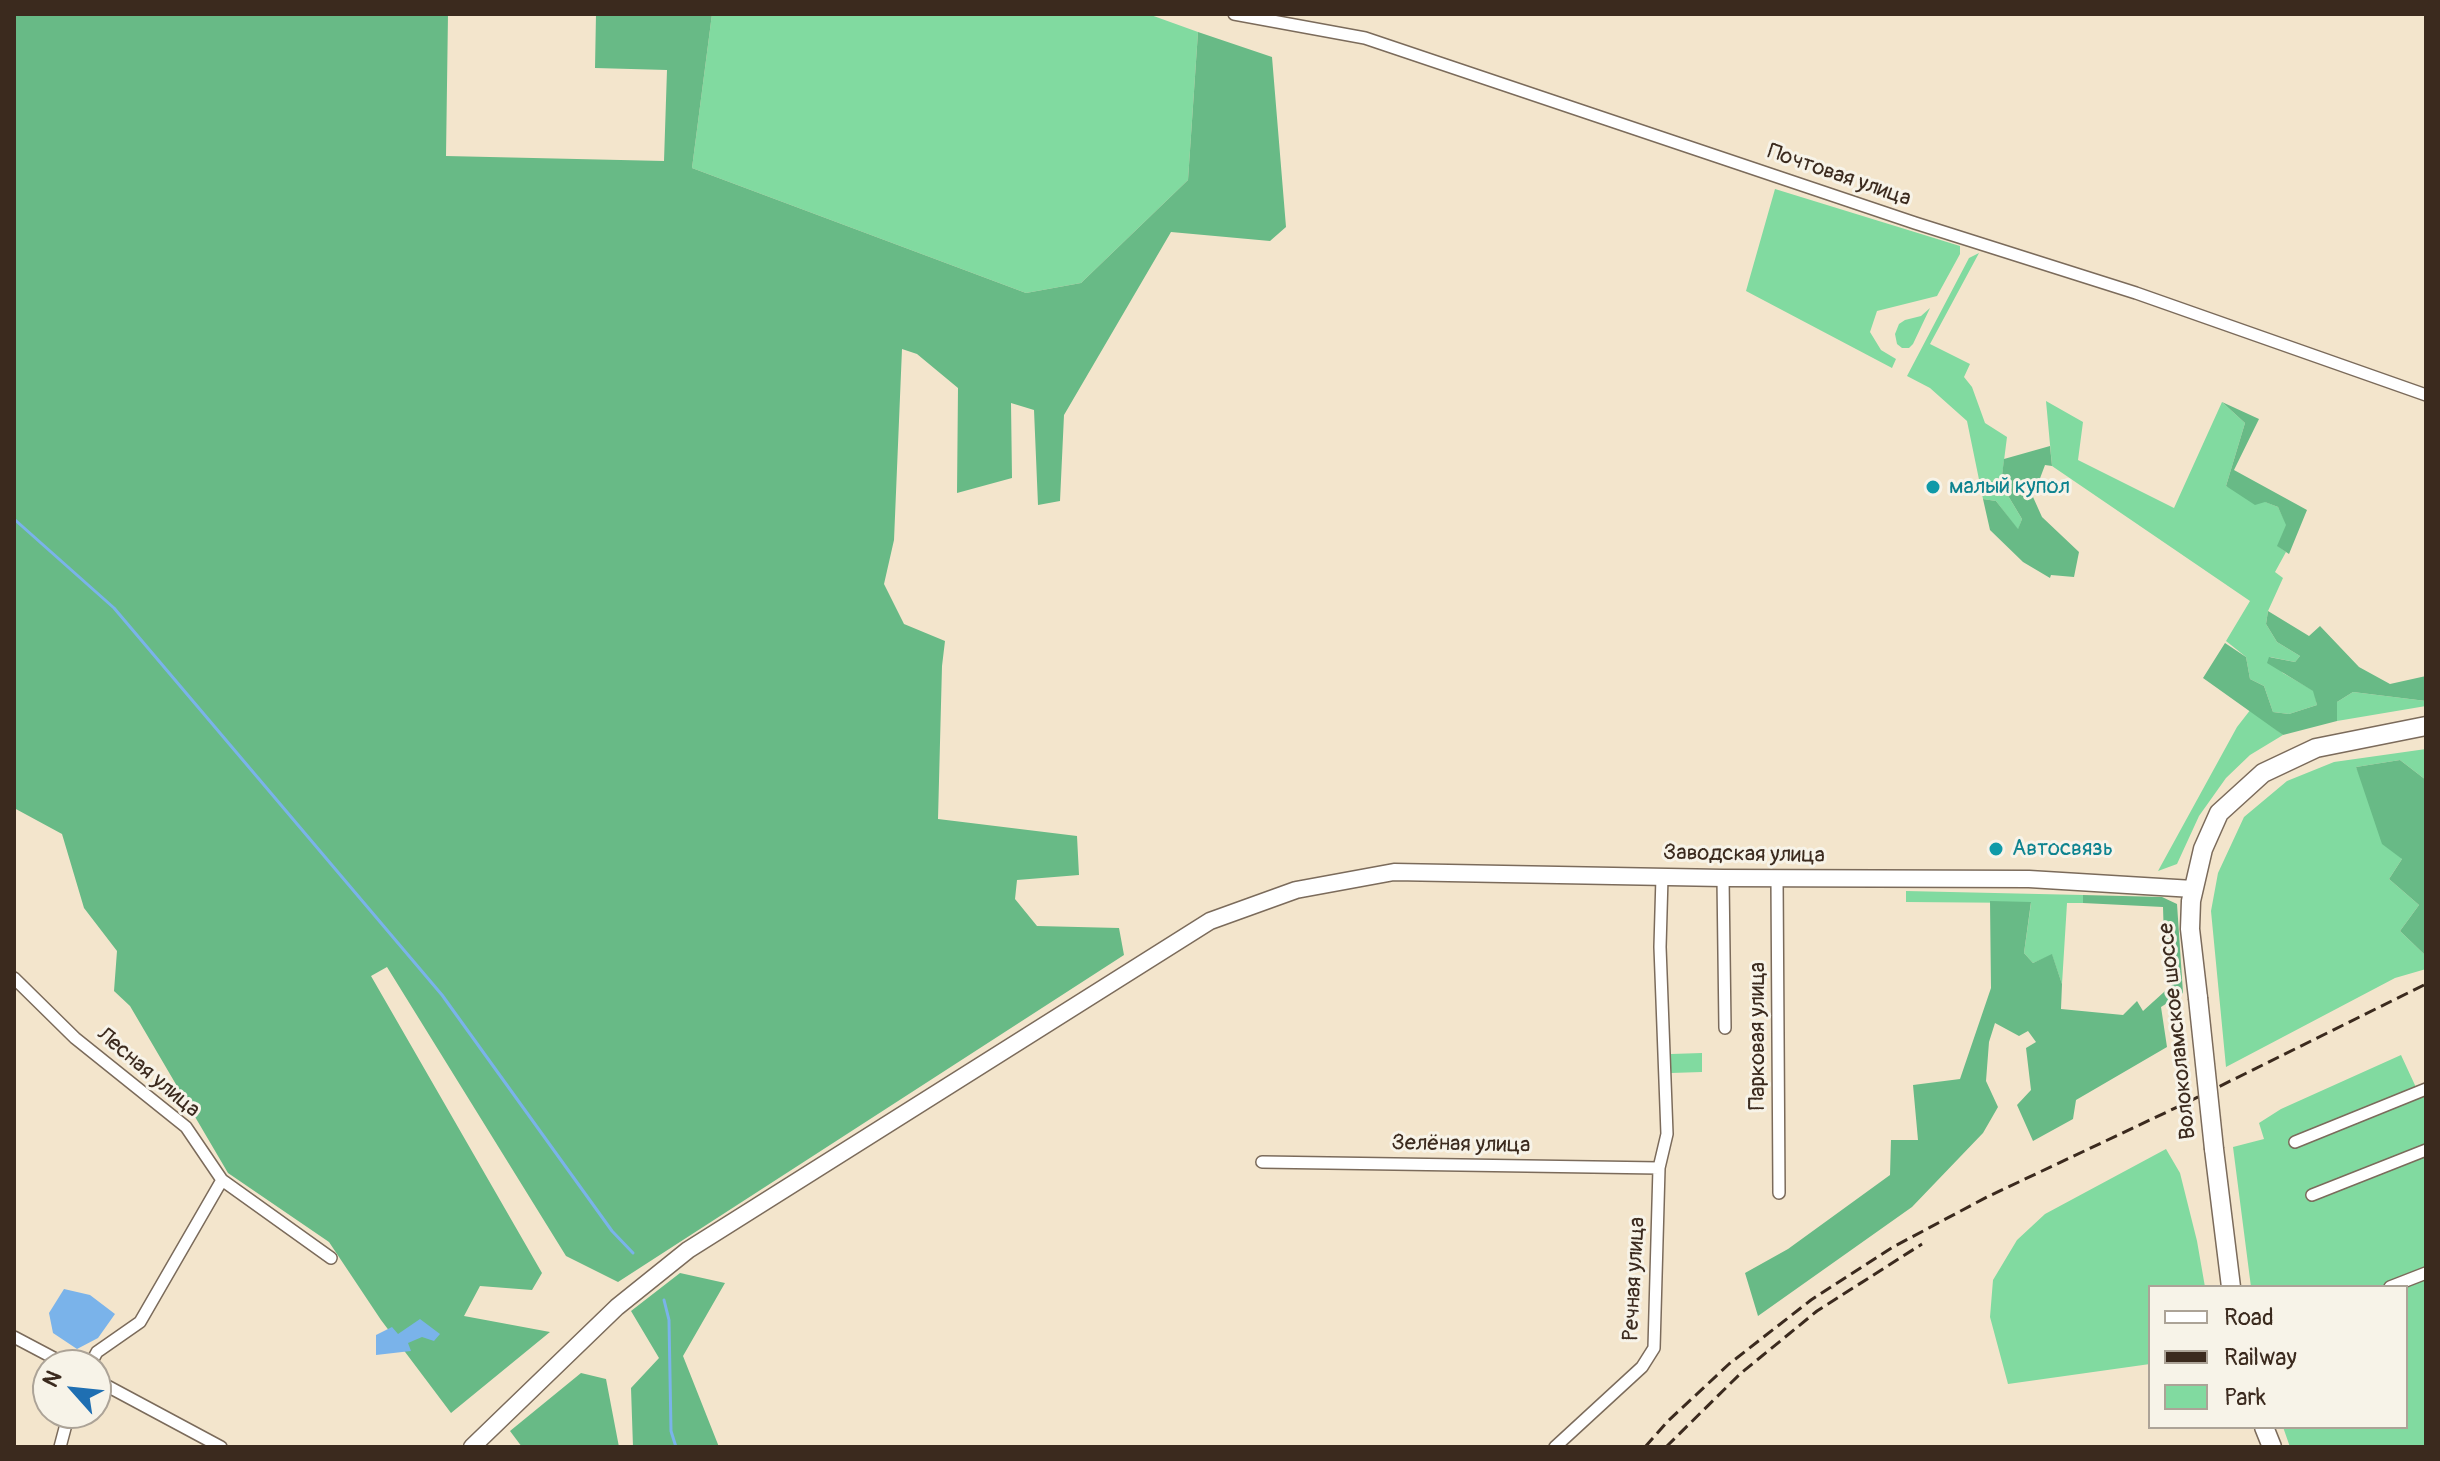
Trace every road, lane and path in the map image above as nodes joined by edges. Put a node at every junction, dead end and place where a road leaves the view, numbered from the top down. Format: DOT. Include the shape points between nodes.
graph roads {
  1 [pos="1234,14"];
  2 [pos="2426,395"];
  3 [pos="2426,726"];
  4 [pos="1662,877"];
  5 [pos="1723,878"];
  6 [pos="1777,878"];
  7 [pos="2193,889"];
  8 [pos="14,978"];
  9 [pos="1725,1028"];
  10 [pos="2426,1089"];
  11 [pos="2295,1142"];
  12 [pos="2426,1150"];
  13 [pos="1262,1162"];
  14 [pos="1659,1168"];
  15 [pos="222,1180"];
  16 [pos="1779,1193"];
  17 [pos="2312,1195"];
  18 [pos="331,1258"];
  19 [pos="2426,1273"];
  20 [pos="2231,1285"];
  21 [pos="2395,1285"];
  22 [pos="14,1337"];
  23 [pos="37,1349"];
  24 [pos="101,1349"];
  25 [pos="112,1389"];
  26 [pos="221,1447"];
  27 [pos="472,1447"];
  28 [pos="1555,1447"];
  1 -- 2 [label="street, Почтовая улица" via="1365,38 2136,293"];
  3 -- 7 [label="main road, Волоколамское шоссе" via="2316,748 2263,773 2219,813"];
  4 -- 5 [label="main road, Заводская улица"];
  4 -- 14 [label="street" via="1667,1134"];
  4 -- 27 [label="main road, Заводская улица" via="1394,872 1296,890 1210,921 688,1250 617,1307"];
  5 -- 6 [label="main road, Заводская улица"];
  5 -- 9 [label="street"];
  6 -- 7 [label="main road, Заводская улица" via="2029,879"];
  6 -- 16 [label="street, Парковая улица"];
  7 -- 20 [label="main road, Волоколамское шоссе, bridge" via="2190,929"];
  8 -- 15 [label="street, Лесная улица" via="75,1038 186,1127"];
  10 -- 11 [label="street"];
  12 -- 17 [label="street"];
  13 -- 14 [label="street, Зелёная улица"];
  14 -- 28 [label="street, Речная улица" via="1654,1348 1642,1367"];
  15 -- 18 [label="street, Лесная улица"];
  15 -- 24 [label="street" via="140,1322"];
  19 -- 21 [label="street"];
  22 -- 23 [label="street"];
  25 -- 26 [label="street"];
}
